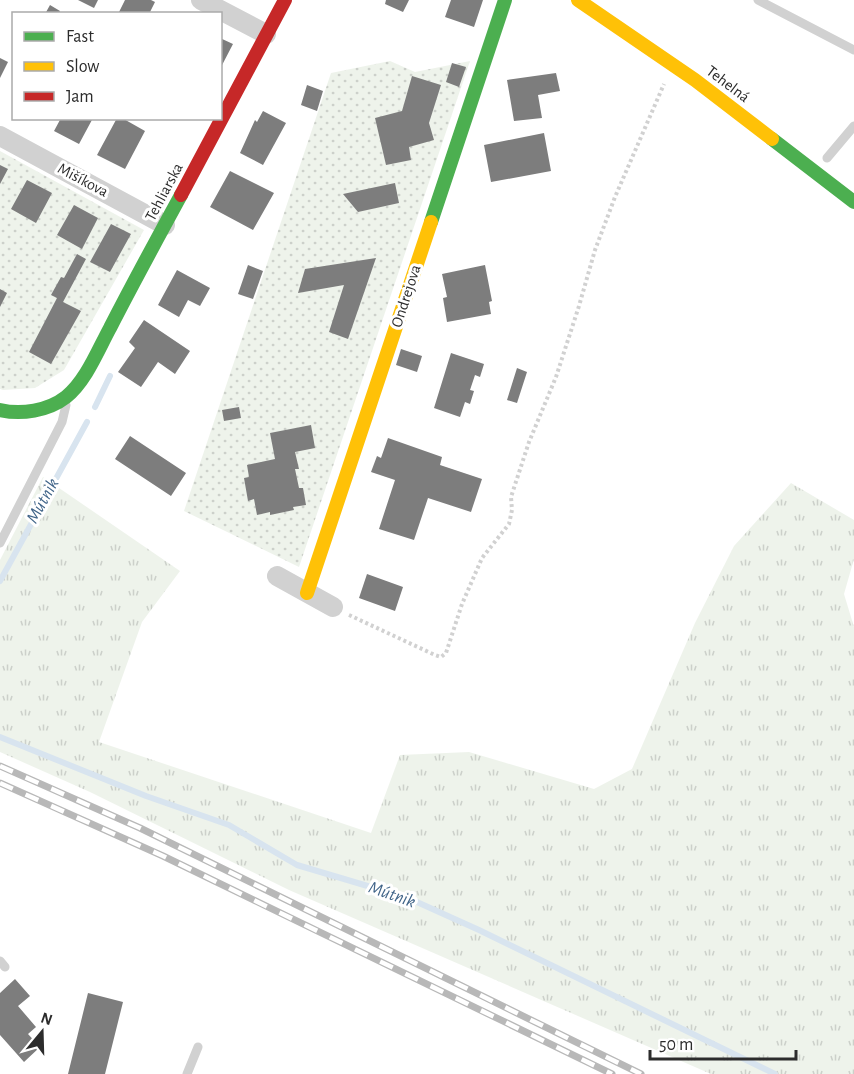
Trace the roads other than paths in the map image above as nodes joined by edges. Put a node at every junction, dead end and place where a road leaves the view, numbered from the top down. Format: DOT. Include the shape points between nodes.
graph roads {
  1 [pos="201,0"];
  2 [pos="285,0"];
  3 [pos="505,0"];
  4 [pos="578,0"];
  5 [pos="758,0"];
  6 [pos="266,34"];
  7 [pos="854,50"];
  8 [pos="222,117"];
  9 [pos="221,120"];
  10 [pos="854,126"];
  11 [pos="0,136"];
  12 [pos="827,158"];
  13 [pos="854,202"];
  14 [pos="165,225"];
  15 [pos="68,396"];
  16 [pos="0,410"];
  17 [pos="0,543"];
  18 [pos="277,576"];
  19 [pos="307,593"];
  20 [pos="333,607"];
  21 [pos="198,1047"];
  22 [pos="187,1074"];
  1 -- 6 [label="street"];
  2 -- 6 [label="street, Tehliarska"];
  3 -- 19 [label="street, Ondrejova"];
  4 -- 13 [label="street, Tehelná" via="744,116"];
  5 -- 7 [label="lane"];
  6 -- 8 [label="street, Tehliarska"];
  9 -- 14 [label="street, Tehliarska"];
  10 -- 12 [label="lane"];
  11 -- 14 [label="street, Mišíkova"];
  14 -- 15 [label="street, Tehliarska" via="94,357"];
  15 -- 16 [label="street" via="23,413"];
  15 -- 17 [label="lane, Tehliarska" via="62,422"];
  18 -- 19 [label="street"];
  19 -- 20 [label="street"];
  21 -- 22 [label="lane"];
}
